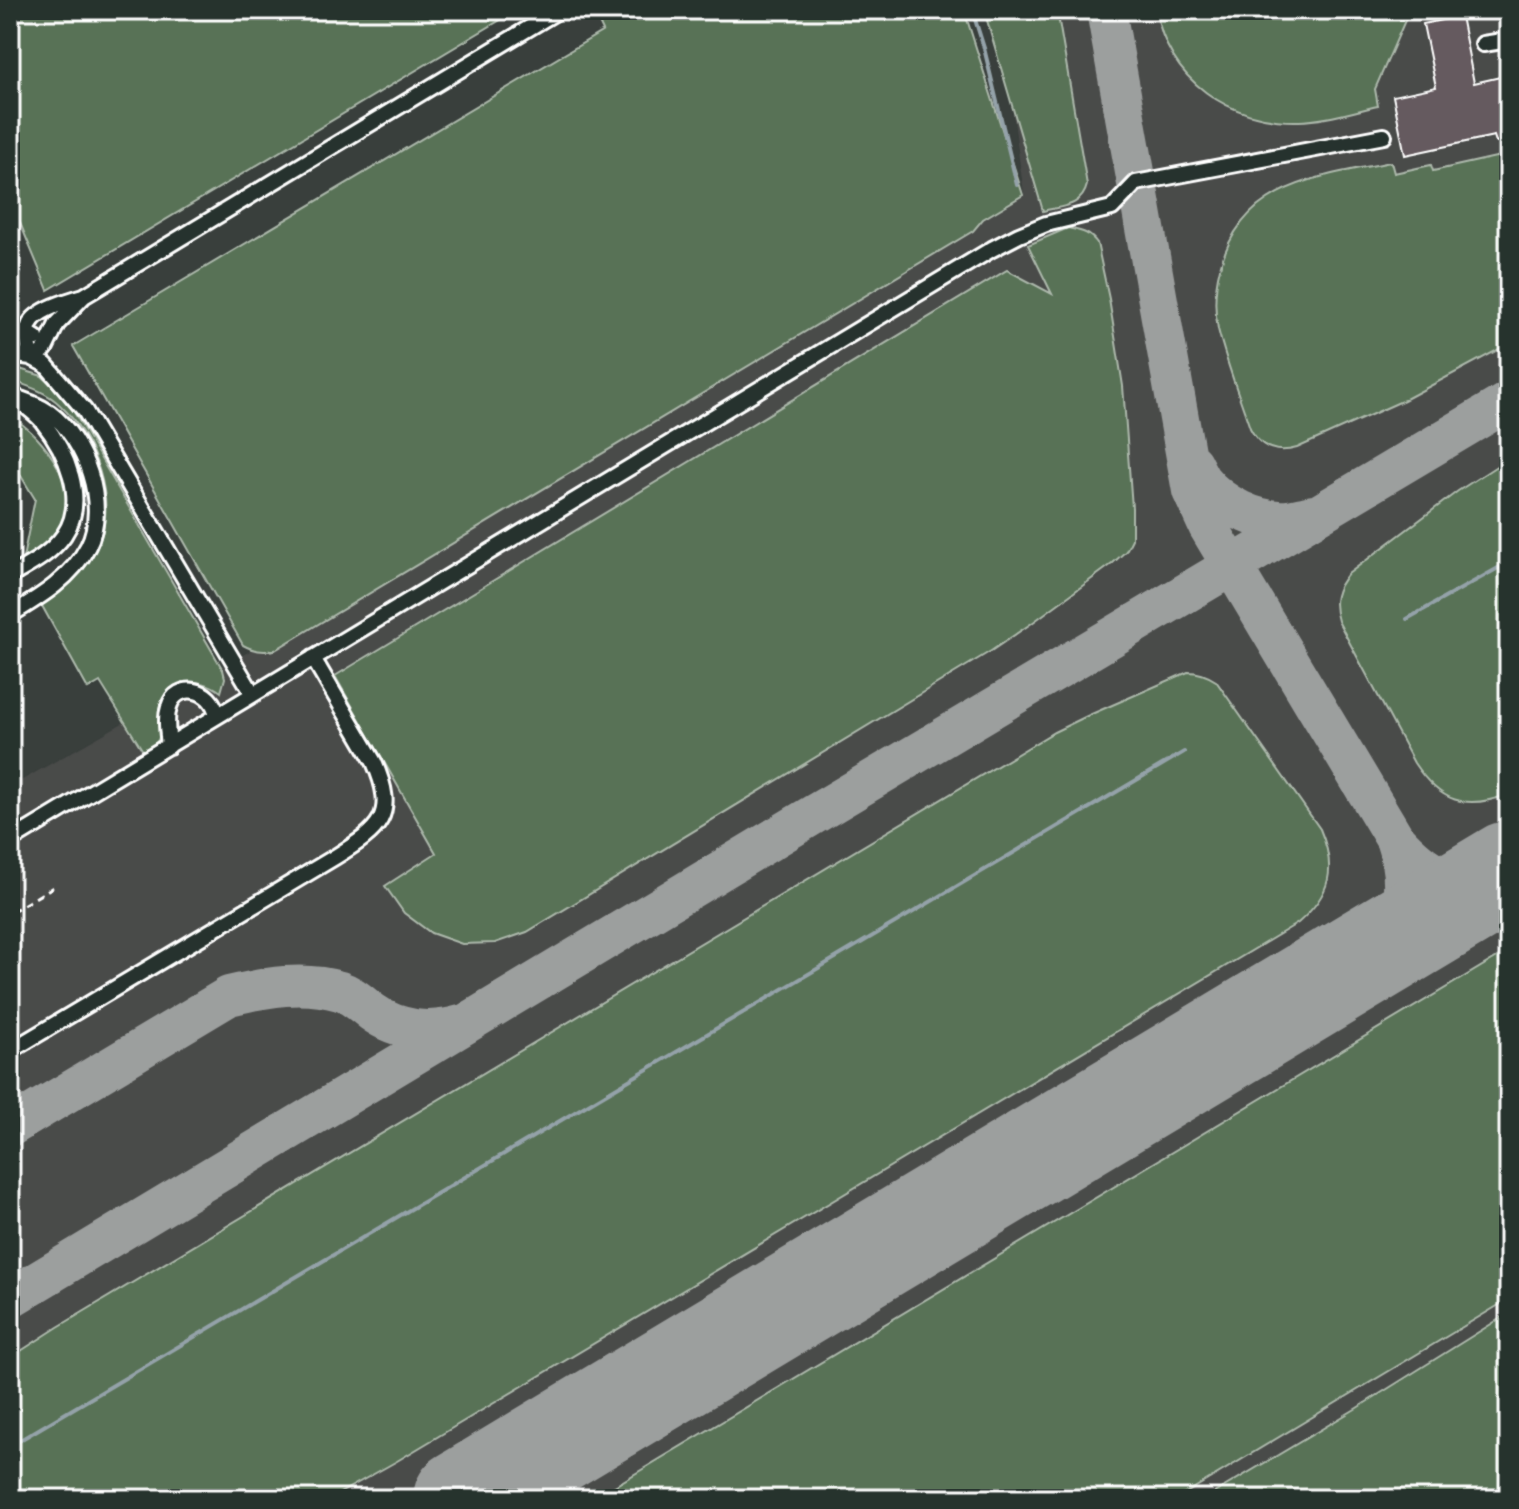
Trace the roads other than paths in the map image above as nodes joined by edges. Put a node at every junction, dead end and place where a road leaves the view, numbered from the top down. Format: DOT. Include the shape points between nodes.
graph roads {
  1 [pos="559,10"];
  2 [pos="1509,40"];
  3 [pos="1483,44"];
  4 [pos="1384,136"];
  5 [pos="84,296"];
  6 [pos="10,333"];
  7 [pos="28,333"];
  8 [pos="45,349"];
  9 [pos="10,354"];
  10 [pos="31,357"];
  11 [pos="70,393"];
  12 [pos="10,396"];
  13 [pos="10,576"];
  14 [pos="10,615"];
  15 [pos="313,658"];
  16 [pos="253,694"];
  17 [pos="217,716"];
  18 [pos="169,746"];
  19 [pos="10,841"];
  20 [pos="10,1051"];
  1 -- 5 [label="street"];
  2 -- 3 [label="street"];
  4 -- 15 [label="street" via="1136,183 1112,208 1019,235"];
  5 -- 7 [label="street" via="35,317"];
  5 -- 8 [label="street" via="57,324"];
  6 -- 7 [label="street"];
  7 -- 8 [label="street"];
  7 -- 10 [label="street"];
  8 -- 10 [label="street"];
  8 -- 11 [label="street"];
  9 -- 10 [label="street"];
  10 -- 11 [label="street" via="46,365"];
  11 -- 16 [label="street"];
  12 -- 13 [label="street" via="42,420 66,461 75,494 64,535"];
  12 -- 14 [label="street" via="52,414 71,436 88,469 97,508 88,546 76,565"];
  15 -- 16 [label="street"];
  15 -- 20 [label="street" via="381,777 386,794 378,826 335,857"];
  16 -- 17 [label="street"];
  17 -- 18 [label="street"];
  17 -- 18 [label="street" via="212,701 200,692 177,695 168,709"];
  18 -- 19 [label="street"];
}
